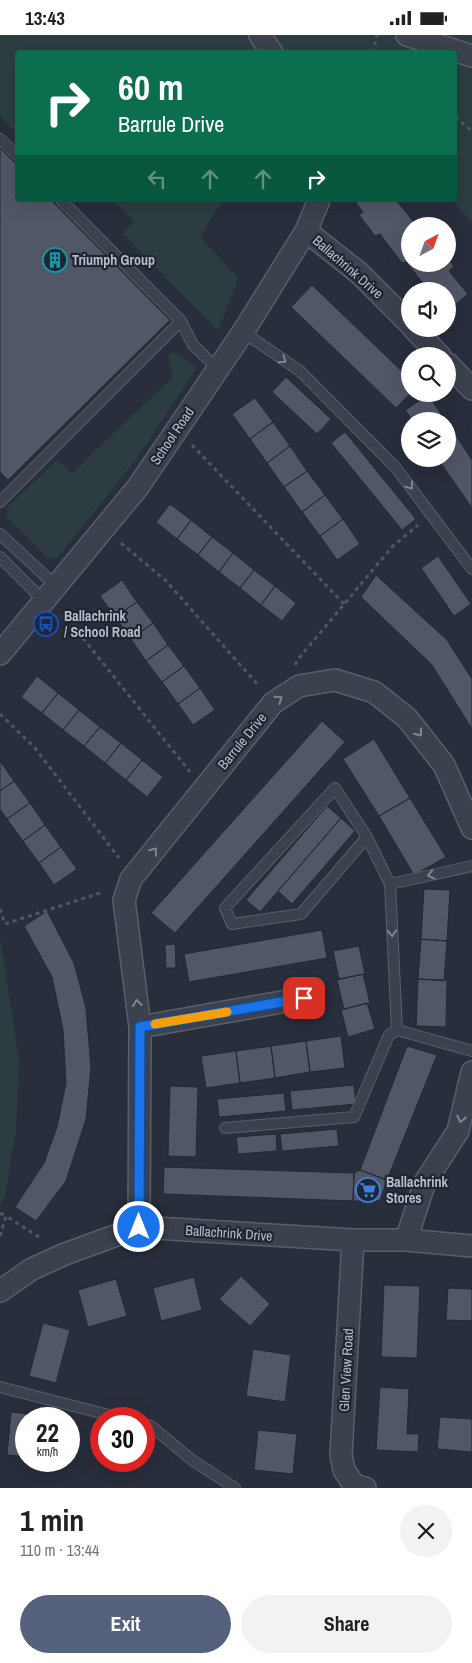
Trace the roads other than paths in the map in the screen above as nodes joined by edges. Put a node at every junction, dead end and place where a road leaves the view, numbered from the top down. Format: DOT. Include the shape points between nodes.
graph roads {
  1 [pos="260,35"];
  2 [pos="407,35"];
  3 [pos="270,50"];
  4 [pos="453,50"];
  5 [pos="457,51"];
  6 [pos="472,56"];
  7 [pos="0,139"];
  8 [pos="15,153"];
  9 [pos="63,202"];
  10 [pos="318,202"];
  11 [pos="306,231"];
  12 [pos="401,316"];
  13 [pos="181,321"];
  14 [pos="243,332"];
  15 [pos="422,337"];
  16 [pos="431,347"];
  17 [pos="218,369"];
  18 [pos="456,372"];
  19 [pos="472,389"];
  20 [pos="0,502"];
  21 [pos="0,533"];
  22 [pos="0,557"];
  23 [pos="472,569"];
  24 [pos="54,599"];
  25 [pos="0,654"];
  26 [pos="472,828"];
  27 [pos="367,837"];
  28 [pos="472,866"];
  29 [pos="390,884"];
  30 [pos="304,998"];
  31 [pos="140,1027"];
  32 [pos="397,1030"];
  33 [pos="472,1051"];
  34 [pos="472,1072"];
  35 [pos="225,1128"];
  36 [pos="139,1227"];
  37 [pos="353,1240"];
  38 [pos="406,1240"];
  39 [pos="472,1246"];
  40 [pos="0,1291"];
  41 [pos="0,1387"];
  42 [pos="90,1410"];
  43 [pos="155,1429"];
  44 [pos="236,1488"];
  45 [pos="365,1488"];
  1 -- 3 [label="street"];
  2 -- 4 [label="street"];
  5 -- 6 [label="street"];
  7 -- 8 [label="lane"];
  9 -- 13 [label="lane"];
  10 -- 11 [label="street, School Road"];
  11 -- 12 [label="street, Ballachrink Drive" via="359,273"];
  11 -- 14 [label="street, School Road"];
  13 -- 17 [label="lane" via="193,345"];
  13 -- 20 [label="lane"];
  14 -- 17 [label="street, School Road"];
  14 -- 23 [label="lane, one-way" via="300,371 396,468"];
  15 -- 16 [label="street"];
  17 -- 24 [label="street, School Road" via="138,487"];
  18 -- 19 [label="street"];
  21 -- 24 [label="lane"];
  22 -- 24 [label="lane"];
  24 -- 25 [label="street, School Road"];
  31 -- 26 [label="street, Barrule Drive, one-way" via="124,900 132,880 273,703 299,685 335,680 374,692 407,718 444,765"];
  27 -- 27 [label="lane" via="335,788 225,908 232,924 301,913"];
  27 -- 29 [label="lane"];
  28 -- 29 [label="lane, one-way"];
  29 -- 32 [label="lane, one-way"];
  30 -- 31 [label="street"];
  31 -- 36 [label="street, Barrule Drive"];
  32 -- 33 [label="lane"];
  32 -- 35 [label="lane" via="390,1035 354,1117"];
  34 -- 38 [label="street, one-way" via="458,1131 425,1182"];
  36 -- 37 [label="street, Ballachrink Drive"];
  36 -- 40 [label="street, Ballachrink Drive" via="32,1269"];
  37 -- 38 [label="street, Ballachrink Drive"];
  37 -- 45 [label="street, Glen View Road" via="341,1455 344,1470 354,1485"];
  38 -- 39 [label="street, Ballachrink Drive"];
  41 -- 42 [label="lane"];
  43 -- 44 [label="lane" via="192,1460"];
}
